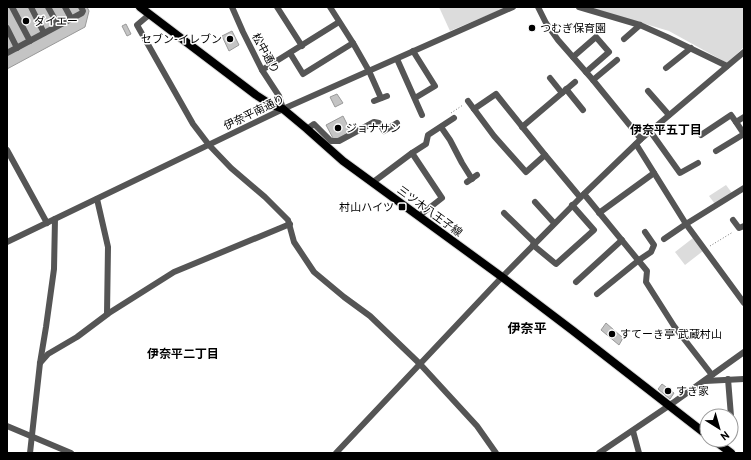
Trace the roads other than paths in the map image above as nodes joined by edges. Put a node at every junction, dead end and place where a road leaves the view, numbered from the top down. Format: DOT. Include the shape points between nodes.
graph roads {
  1 [pos="12,7"];
  2 [pos="31,7"];
  3 [pos="48,7"];
  4 [pos="66,7"];
  5 [pos="81,7"];
  6 [pos="140,7"];
  7 [pos="232,7"];
  8 [pos="277,7"];
  9 [pos="330,7"];
  10 [pos="513,7"];
  11 [pos="538,7"];
  12 [pos="579,7"];
  13 [pos="150,14"];
  14 [pos="71,18"];
  15 [pos="339,22"];
  16 [pos="58,25"];
  17 [pos="640,25"];
  18 [pos="7,28"];
  19 [pos="44,33"];
  20 [pos="624,39"];
  21 [pos="30,41"];
  22 [pos="353,44"];
  23 [pos="302,46"];
  24 [pos="17,48"];
  25 [pos="691,48"];
  26 [pos="413,51"];
  27 [pos="744,52"];
  28 [pos="7,53"];
  29 [pos="290,53"];
  30 [pos="573,57"];
  31 [pos="739,57"];
  32 [pos="397,59"];
  33 [pos="617,60"];
  34 [pos="744,63"];
  35 [pos="727,66"];
  36 [pos="666,68"];
  37 [pos="262,70"];
  38 [pos="369,71"];
  39 [pos="586,72"];
  40 [pos="550,78"];
  41 [pos="593,80"];
  42 [pos="575,82"];
  43 [pos="564,91"];
  44 [pos="648,91"];
  45 [pos="415,98"];
  46 [pos="374,101"];
  47 [pos="468,101"];
  48 [pos="283,109"];
  49 [pos="474,109"];
  50 [pos="583,110"];
  51 [pos="422,115"];
  52 [pos="669,115"];
  53 [pos="744,117"];
  54 [pos="454,118"];
  55 [pos="736,122"];
  56 [pos="397,123"];
  57 [pos="440,127"];
  58 [pos="522,127"];
  59 [pos="307,129"];
  60 [pos="650,131"];
  61 [pos="701,134"];
  62 [pos="641,139"];
  63 [pos="636,144"];
  64 [pos="209,145"];
  65 [pos="7,150"];
  66 [pos="716,151"];
  67 [pos="412,153"];
  68 [pos="545,155"];
  69 [pos="698,163"];
  70 [pos="654,174"];
  71 [pos="478,175"];
  72 [pos="372,183"];
  73 [pos="744,188"];
  74 [pos="582,195"];
  75 [pos="97,199"];
  76 [pos="535,202"];
  77 [pos="572,205"];
  78 [pos="599,212"];
  79 [pos="504,213"];
  80 [pos="418,216"];
  81 [pos="55,219"];
  82 [pos="733,220"];
  83 [pos="47,223"];
  84 [pos="554,223"];
  85 [pos="290,224"];
  86 [pos="686,224"];
  87 [pos="742,227"];
  88 [pos="645,232"];
  89 [pos="664,239"];
  90 [pos="622,240"];
  91 [pos="7,242"];
  92 [pos="534,244"];
  93 [pos="639,260"];
  94 [pos="502,277"];
  95 [pos="576,282"];
  96 [pos="597,294"];
  97 [pos="744,303"];
  98 [pos="107,314"];
  99 [pos="744,352"];
  100 [pos="40,362"];
  101 [pos="420,364"];
  102 [pos="712,375"];
  103 [pos="728,379"];
  104 [pos="744,379"];
  105 [pos="703,381"];
  106 [pos="670,405"];
  107 [pos="730,408"];
  108 [pos="7,426"];
  109 [pos="699,429"];
  110 [pos="633,431"];
  111 [pos="32,436"];
  112 [pos="30,453"];
  113 [pos="71,453"];
  114 [pos="336,453"];
  115 [pos="496,453"];
  116 [pos="599,453"];
  117 [pos="640,453"];
  1 -- 21 [label="street"];
  2 -- 19 [label="street"];
  3 -- 16 [label="street"];
  4 -- 14 [label="street"];
  5 -- 14 [label="street" via="82,12"];
  6 -- 13 [label="main road, 三ツ木八王子線"];
  7 -- 37 [label="street, 松中通り"];
  8 -- 23 [label="street"];
  9 -- 15 [label="street"];
  10 -- 26 [label="street, 伊奈平南通り"];
  11 -- 30 [label="street" via="546,24"];
  12 -- 17 [label="street"];
  13 -- 48 [label="main road, 三ツ木八王子線" via="256,95"];
  13 -- 64 [label="street" via="137,25 193,124"];
  14 -- 16 [label="street"];
  15 -- 22 [label="street"];
  15 -- 23 [label="street"];
  16 -- 19 [label="street"];
  17 -- 20 [label="street"];
  17 -- 25 [label="street"];
  18 -- 24 [label="street"];
  19 -- 21 [label="street"];
  21 -- 24 [label="street"];
  22 -- 29 [label="street" via="303,74"];
  22 -- 38 [label="street"];
  23 -- 29 [label="street"];
  24 -- 28 [label="street"];
  25 -- 35 [label="street"];
  25 -- 36 [label="street"];
  26 -- 32 [label="street, 伊奈平南通り"];
  26 -- 45 [label="street" via="435,86"];
  27 -- 31 [label="street"];
  29 -- 37 [label="street"];
  30 -- 39 [label="street"];
  30 -- 39 [label="street" via="596,37 609,52"];
  31 -- 34 [label="street"];
  31 -- 35 [label="street"];
  32 -- 38 [label="street, 伊奈平南通り"];
  32 -- 45 [label="street"];
  33 -- 41 [label="street"];
  35 -- 52 [label="street"];
  37 -- 48 [label="street, 松中通り" via="279,96"];
  38 -- 46 [label="street" via="384,97"];
  38 -- 48 [label="street, 伊奈平南通り"];
  39 -- 41 [label="street"];
  40 -- 43 [label="street"];
  41 -- 62 [label="street"];
  42 -- 43 [label="street"];
  43 -- 50 [label="street"];
  43 -- 58 [label="street"];
  44 -- 52 [label="street"];
  45 -- 51 [label="street"];
  47 -- 49 [label="street"];
  48 -- 59 [label="main road, 三ツ木八王子線"];
  48 -- 64 [label="street, 伊奈平南通り"];
  49 -- 58 [label="street" via="496,94"];
  49 -- 68 [label="street" via="526,172"];
  52 -- 60 [label="street"];
  53 -- 55 [label="street"];
  54 -- 57 [label="street"];
  55 -- 61 [label="street" via="731,115"];
  55 -- 66 [label="street" via="744,134"];
  56 -- 59 [label="street" via="384,131 374,122 339,141 331,141 314,124"];
  57 -- 67 [label="street" via="428,135 426,144"];
  57 -- 71 [label="street" via="450,140 470,181"];
  58 -- 68 [label="street"];
  59 -- 72 [label="main road, 三ツ木八王子線"];
  60 -- 62 [label="street"];
  60 -- 69 [label="street" via="680,173"];
  62 -- 63 [label="street"];
  63 -- 70 [label="street"];
  63 -- 74 [label="street"];
  64 -- 75 [label="street, 伊奈平南通り"];
  64 -- 85 [label="street"];
  65 -- 83 [label="street"];
  67 -- 72 [label="street"];
  67 -- 80 [label="street" via="442,198"];
  68 -- 74 [label="street"];
  70 -- 78 [label="street"];
  70 -- 86 [label="street"];
  72 -- 80 [label="main road, 三ツ木八王子線"];
  73 -- 86 [label="street"];
  74 -- 77 [label="street"];
  74 -- 78 [label="street"];
  75 -- 81 [label="street, 伊奈平南通り"];
  75 -- 98 [label="street" via="108,247"];
  76 -- 84 [label="street"];
  77 -- 84 [label="street"];
  77 -- 92 [label="street" via="594,230 556,264"];
  78 -- 90 [label="street"];
  79 -- 92 [label="street"];
  80 -- 94 [label="main road, 三ツ木八王子線"];
  81 -- 83 [label="street, 伊奈平南通り"];
  81 -- 100 [label="street" via="54,268"];
  82 -- 87 [label="street"];
  83 -- 91 [label="street, 伊奈平南通り"];
  84 -- 92 [label="street"];
  85 -- 98 [label="street" via="174,272"];
  85 -- 101 [label="street" via="294,242 314,272 370,316"];
  86 -- 89 [label="street"];
  86 -- 97 [label="street"];
  88 -- 93 [label="street" via="654,245 651,252"];
  90 -- 93 [label="street"];
  90 -- 95 [label="street"];
  92 -- 94 [label="street"];
  93 -- 96 [label="street"];
  93 -- 102 [label="street" via="647,271 646,282 674,326"];
  94 -- 101 [label="street"];
  94 -- 106 [label="main road, 三ツ木八王子線"];
  98 -- 100 [label="street"];
  99 -- 102 [label="street"];
  100 -- 111 [label="street"];
  101 -- 114 [label="street"];
  101 -- 115 [label="street" via="477,426"];
  102 -- 105 [label="street"];
  103 -- 104 [label="street"];
  103 -- 105 [label="street"];
  103 -- 107 [label="street"];
  105 -- 106 [label="street"];
  106 -- 109 [label="main road, 三ツ木八王子線"];
  106 -- 110 [label="street"];
  108 -- 111 [label="street"];
  110 -- 116 [label="street"];
  110 -- 117 [label="street"];
  111 -- 112 [label="street"];
  111 -- 113 [label="street"];
}
